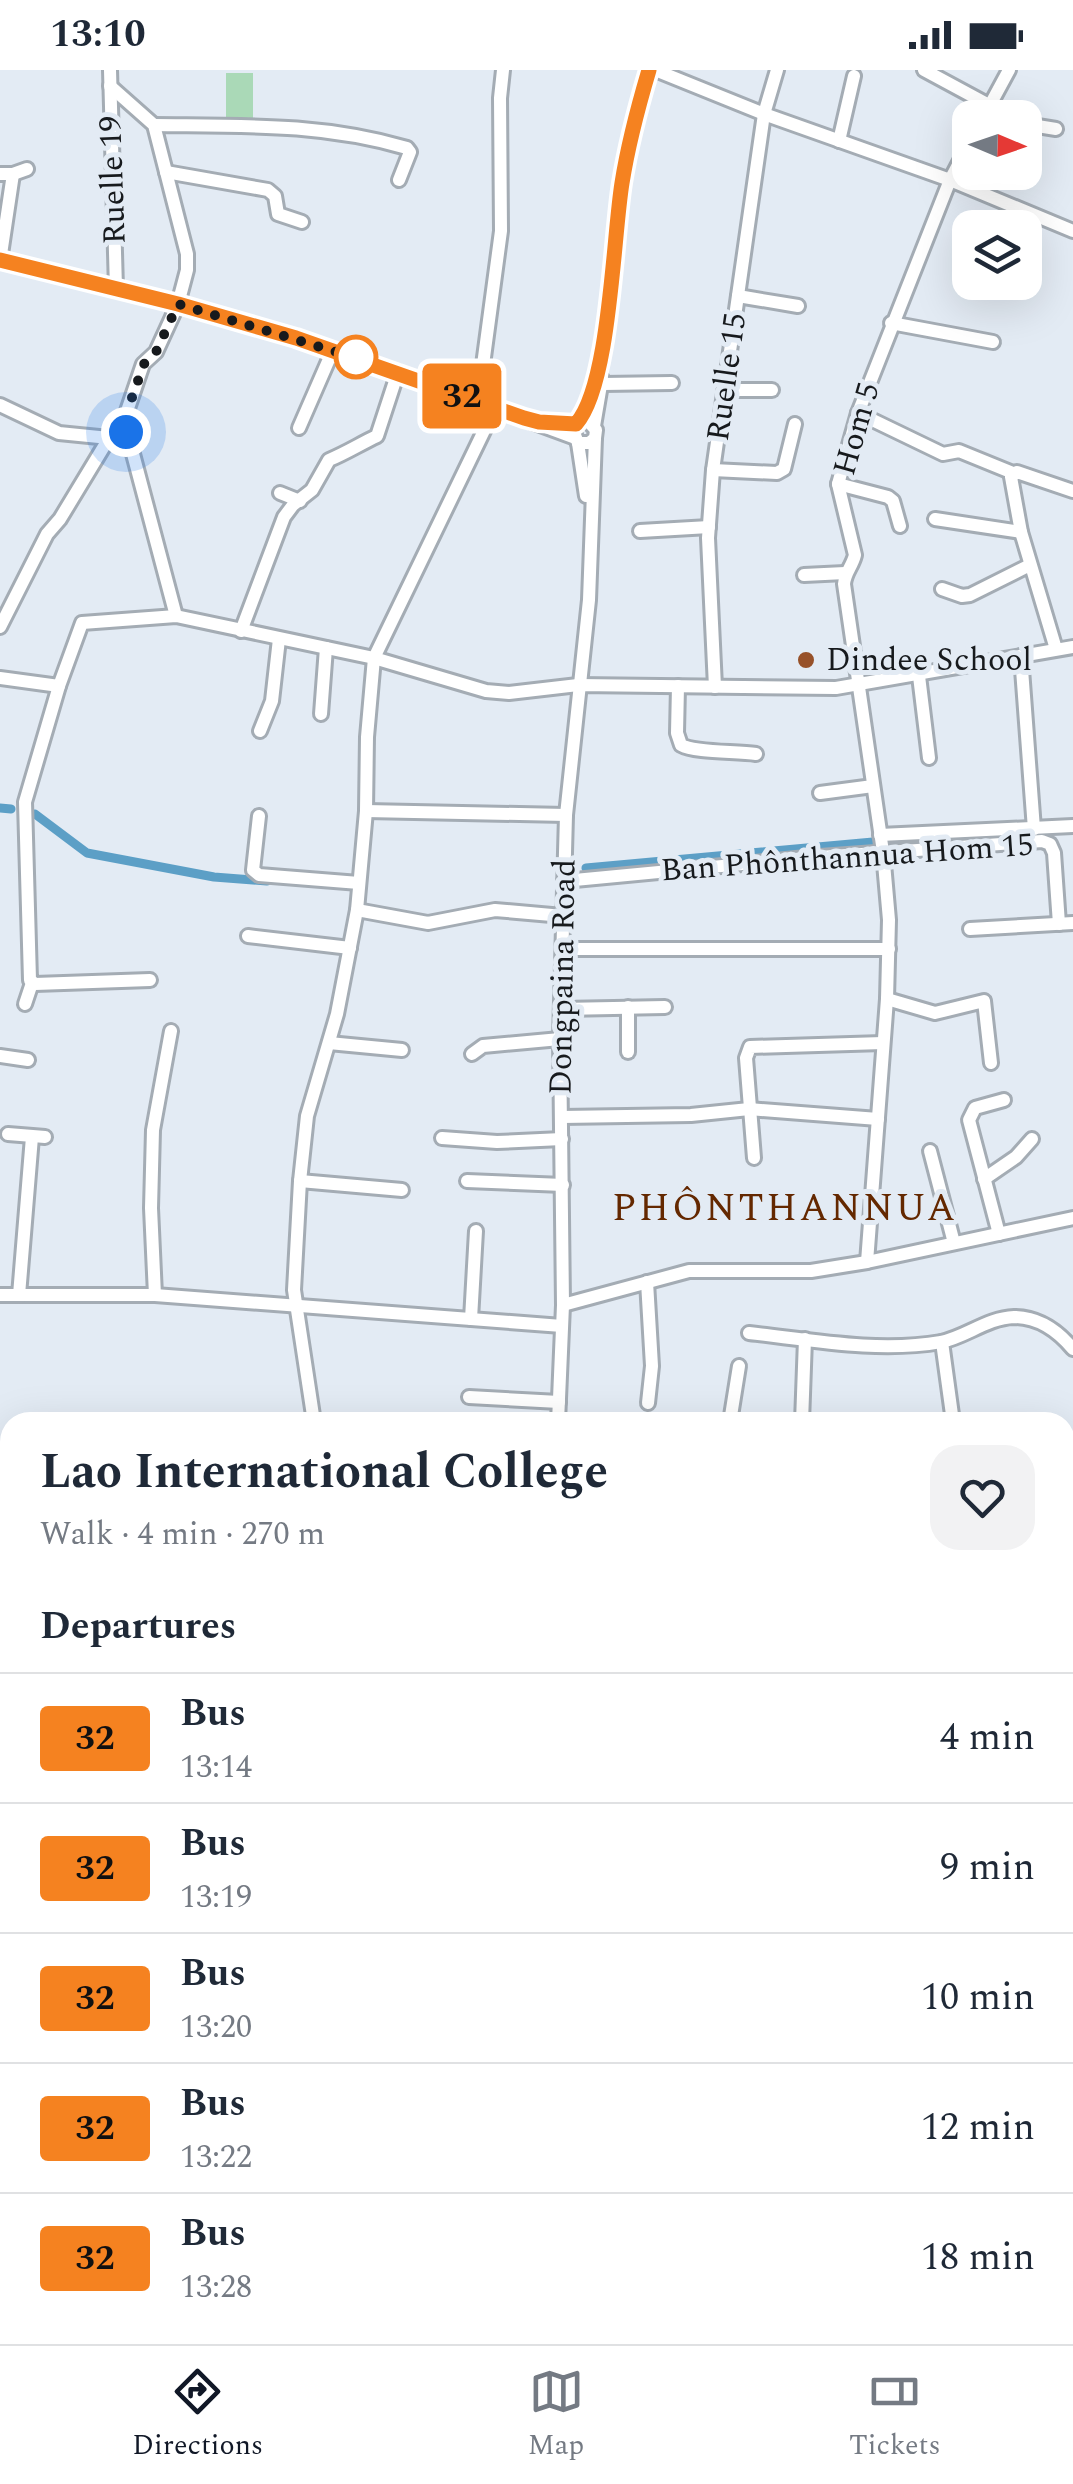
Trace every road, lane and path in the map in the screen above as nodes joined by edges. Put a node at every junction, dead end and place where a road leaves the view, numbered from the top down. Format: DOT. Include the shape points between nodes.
graph roads {
  1 [pos="110,70"];
  2 [pos="503,70"];
  3 [pos="652,70"];
  4 [pos="777,70"];
  5 [pos="924,70"];
  6 [pos="1009,70"];
  7 [pos="854,76"];
  8 [pos="110,86"];
  9 [pos="968,100"];
  10 [pos="993,100"];
  11 [pos="764,114"];
  12 [pos="154,125"];
  13 [pos="1042,127"];
  14 [pos="1056,129"];
  15 [pos="839,141"];
  16 [pos="13,172"];
  17 [pos="166,172"];
  18 [pos="952,176"];
  19 [pos="399,180"];
  20 [pos="950,180"];
  21 [pos="302,222"];
  22 [pos="1073,231"];
  23 [pos="0,260"];
  24 [pos="116,289"];
  25 [pos="738,296"];
  26 [pos="178,304"];
  27 [pos="798,306"];
  28 [pos="892,323"];
  29 [pos="993,342"];
  30 [pos="333,350"];
  31 [pos="599,361"];
  32 [pos="398,372"];
  33 [pos="603,384"];
  34 [pos="672,384"];
  35 [pos="725,390"];
  36 [pos="772,390"];
  37 [pos="478,402"];
  38 [pos="495,408"];
  39 [pos="2,411"];
  40 [pos="858,413"];
  41 [pos="795,424"];
  42 [pos="125,426"];
  43 [pos="299,428"];
  44 [pos="577,431"];
  45 [pos="594,432"];
  46 [pos="109,438"];
  47 [pos="714,470"];
  48 [pos="1013,473"];
  49 [pos="838,484"];
  50 [pos="1073,491"];
  51 [pos="280,493"];
  52 [pos="300,502"];
  53 [pos="936,519"];
  54 [pos="900,526"];
  55 [pos="709,528"];
  56 [pos="640,530"];
  57 [pos="1021,532"];
  58 [pos="590,533"];
  59 [pos="1030,566"];
  60 [pos="845,573"];
  61 [pos="804,574"];
  62 [pos="942,589"];
  63 [pos="176,616"];
  64 [pos="0,628"];
  65 [pos="241,631"];
  66 [pos="279,639"];
  67 [pos="326,648"];
  68 [pos="1073,648"];
  69 [pos="1056,650"];
  70 [pos="1022,656"];
  71 [pos="374,658"];
  72 [pos="919,676"];
  73 [pos="0,678"];
  74 [pos="578,684"];
  75 [pos="59,686"];
  76 [pos="678,686"];
  77 [pos="858,686"];
  78 [pos="715,687"];
  79 [pos="321,714"];
  80 [pos="260,731"];
  81 [pos="756,754"];
  82 [pos="929,758"];
  83 [pos="873,786"];
  84 [pos="820,793"];
  85 [pos="366,811"];
  86 [pos="566,815"];
  87 [pos="260,816"];
  88 [pos="1073,826"];
  89 [pos="1034,829"];
  90 [pos="880,835"];
  91 [pos="883,852"];
  92 [pos="564,881"];
  93 [pos="359,883"];
  94 [pos="357,910"];
  95 [pos="563,916"];
  96 [pos="1066,924"];
  97 [pos="970,929"];
  98 [pos="248,936"];
  99 [pos="350,948"];
  100 [pos="889,948"];
  101 [pos="563,950"];
  102 [pos="150,980"];
  103 [pos="32,983"];
  104 [pos="887,999"];
  105 [pos="25,1004"];
  106 [pos="665,1007"];
  107 [pos="628,1008"];
  108 [pos="562,1009"];
  109 [pos="171,1031"];
  110 [pos="560,1039"];
  111 [pos="330,1043"];
  112 [pos="883,1043"];
  113 [pos="402,1050"];
  114 [pos="628,1052"];
  115 [pos="472,1054"];
  116 [pos="0,1056"];
  117 [pos="28,1060"];
  118 [pos="990,1064"];
  119 [pos="1004,1100"];
  120 [pos="748,1110"];
  121 [pos="562,1117"];
  122 [pos="878,1118"];
  123 [pos="8,1134"];
  124 [pos="442,1138"];
  125 [pos="562,1138"];
  126 [pos="1032,1139"];
  127 [pos="930,1151"];
  128 [pos="754,1158"];
  129 [pos="984,1179"];
  130 [pos="467,1181"];
  131 [pos="300,1182"];
  132 [pos="563,1186"];
  133 [pos="402,1190"];
  134 [pos="1073,1218"];
  135 [pos="476,1231"];
  136 [pos="999,1234"];
  137 [pos="954,1243"];
  138 [pos="868,1262"];
  139 [pos="646,1282"];
  140 [pos="0,1295"];
  141 [pos="19,1295"];
  142 [pos="155,1295"];
  143 [pos="563,1305"];
  144 [pos="295,1306"];
  145 [pos="471,1319"];
  146 [pos="562,1326"];
  147 [pos="749,1334"];
  148 [pos="804,1340"];
  149 [pos="942,1342"];
  150 [pos="1073,1349"];
  151 [pos="739,1366"];
  152 [pos="469,1398"];
  153 [pos="559,1402"];
  154 [pos="648,1404"];
  155 [pos="312,1412"];
  156 [pos="558,1412"];
  157 [pos="732,1412"];
  158 [pos="802,1412"];
  159 [pos="952,1412"];
  1 -- 8 [label="street, Ruelle 19"];
  2 -- 37 [label="street" via="501,232"];
  3 -- 11 [label="street"];
  3 -- 31 [label="street, Dongpaina Road" via="622,181"];
  4 -- 11 [label="street, Ruelle 15"];
  5 -- 9 [label="street"];
  6 -- 10 [label="street"];
  7 -- 15 [label="street"];
  8 -- 12 [label="street"];
  8 -- 24 [label="street, Ruelle 19"];
  11 -- 15 [label="street"];
  11 -- 25 [label="street, Ruelle 15"];
  12 -- 17 [label="street"];
  12 -- 19 [label="street" via="358,134 407,148"];
  13 -- 14 [label="street"];
  15 -- 20 [label="street"];
  16 -- 23 [label="street"];
  17 -- 21 [label="street" via="268,190 278,214"];
  17 -- 26 [label="street" via="187,254"];
  18 -- 20 [label="street, Hom 5"];
  20 -- 22 [label="street"];
  20 -- 28 [label="street, Hom 5"];
  23 -- 24 [label="street"];
  24 -- 26 [label="street"];
  25 -- 27 [label="street"];
  25 -- 35 [label="street, Ruelle 15"];
  26 -- 30 [label="street"];
  26 -- 42 [label="street" via="144,364"];
  28 -- 29 [label="street"];
  28 -- 40 [label="street, Hom 5"];
  30 -- 32 [label="street"];
  30 -- 43 [label="street"];
  31 -- 33 [label="street, Dongpaina Road"];
  31 -- 44 [label="street, Dongpaina Road"];
  32 -- 37 [label="street"];
  32 -- 52 [label="street" via="377,436 329,460"];
  33 -- 34 [label="street"];
  33 -- 45 [label="street, Dongpaina Road"];
  35 -- 36 [label="street"];
  35 -- 47 [label="street, Ruelle 15"];
  37 -- 38 [label="street"];
  38 -- 44 [label="street"];
  38 -- 71 [label="street"];
  39 -- 46 [label="street" via="59,433"];
  40 -- 48 [label="street" via="943,454 960,451"];
  40 -- 49 [label="street, Hom 5"];
  41 -- 47 [label="street" via="784,470"];
  42 -- 46 [label="street"];
  42 -- 63 [label="street"];
  44 -- 45 [label="street" via="588,421"];
  44 -- 45 [label="street" via="589,444"];
  44 -- 58 [label="street, Dongpaina Road"];
  45 -- 58 [label="street, Dongpaina Road"];
  46 -- 64 [label="street" via="46,534"];
  47 -- 55 [label="street, Ruelle 15"];
  48 -- 50 [label="street"];
  48 -- 57 [label="street"];
  49 -- 54 [label="street" via="888,496"];
  49 -- 60 [label="street, Hom 5" via="854,556"];
  51 -- 52 [label="street"];
  52 -- 65 [label="street" via="284,517"];
  53 -- 57 [label="street"];
  55 -- 56 [label="street"];
  55 -- 78 [label="street, Ruelle 15"];
  57 -- 59 [label="street"];
  58 -- 74 [label="street, Dongpaina Road"];
  59 -- 62 [label="street" via="970,595"];
  59 -- 69 [label="street"];
  60 -- 61 [label="street"];
  60 -- 77 [label="street, Hom 5"];
  63 -- 65 [label="street"];
  63 -- 75 [label="street" via="82,623"];
  65 -- 66 [label="street"];
  66 -- 67 [label="street"];
  66 -- 80 [label="street" via="272,701"];
  67 -- 71 [label="street"];
  67 -- 79 [label="street"];
  68 -- 69 [label="street"];
  69 -- 70 [label="street"];
  70 -- 72 [label="street"];
  70 -- 89 [label="street"];
  71 -- 74 [label="street" via="486,691"];
  71 -- 85 [label="street"];
  72 -- 77 [label="street"];
  72 -- 82 [label="street"];
  73 -- 75 [label="street"];
  74 -- 76 [label="street"];
  74 -- 86 [label="street, Dongpaina Road"];
  75 -- 103 [label="street" via="25,802"];
  76 -- 78 [label="street"];
  76 -- 81 [label="street" via="681,745"];
  77 -- 78 [label="street"];
  77 -- 83 [label="street, Hom 5"];
  83 -- 84 [label="street"];
  83 -- 90 [label="street, Hom 5"];
  85 -- 86 [label="street"];
  85 -- 93 [label="street"];
  86 -- 92 [label="street, Dongpaina Road"];
  87 -- 93 [label="street" via="258,876"];
  88 -- 89 [label="street"];
  89 -- 90 [label="street"];
  90 -- 91 [label="street, Hom 5"];
  91 -- 92 [label="street, Ban Phônthannua Hom 15"];
  91 -- 96 [label="street, Ban Phônthannua Hom 15" via="1050,844"];
  91 -- 100 [label="street, Hom 5"];
  92 -- 95 [label="street, Dongpaina Road"];
  93 -- 94 [label="street"];
  94 -- 95 [label="street" via="428,923 495,910"];
  94 -- 99 [label="street"];
  95 -- 101 [label="street, Dongpaina Road"];
  96 -- 97 [label="street"];
  98 -- 99 [label="street"];
  99 -- 111 [label="street"];
  100 -- 101 [label="street"];
  100 -- 104 [label="street, Hom 5"];
  101 -- 108 [label="street, Dongpaina Road"];
  102 -- 103 [label="street"];
  103 -- 105 [label="street"];
  104 -- 112 [label="street, Hom 5"];
  104 -- 118 [label="street" via="935,1013 984,1001"];
  106 -- 107 [label="street"];
  107 -- 108 [label="street"];
  107 -- 114 [label="street"];
  108 -- 110 [label="street, Dongpaina Road"];
  109 -- 142 [label="street" via="153,1130"];
  110 -- 115 [label="street" via="483,1046"];
  110 -- 121 [label="street, Dongpaina Road"];
  111 -- 113 [label="street"];
  111 -- 131 [label="street" via="306,1116"];
  112 -- 120 [label="street" via="750,1047"];
  112 -- 122 [label="street, Hom 5"];
  116 -- 117 [label="street"];
  119 -- 129 [label="street" via="969,1116"];
  120 -- 121 [label="street"];
  120 -- 122 [label="street"];
  120 -- 128 [label="street"];
  121 -- 125 [label="street, Dongpaina Road"];
  122 -- 138 [label="street, Hom 5"];
  123 -- 141 [label="street" via="38,1137"];
  124 -- 125 [label="street"];
  125 -- 132 [label="street, Dongpaina Road"];
  126 -- 129 [label="street"];
  127 -- 137 [label="street"];
  129 -- 136 [label="street"];
  130 -- 132 [label="street"];
  131 -- 133 [label="street"];
  131 -- 144 [label="street"];
  132 -- 143 [label="street, Dongpaina Road"];
  134 -- 136 [label="street"];
  135 -- 145 [label="street"];
  136 -- 137 [label="street"];
  137 -- 138 [label="street"];
  138 -- 139 [label="street" via="811,1270 690,1271"];
  139 -- 143 [label="street"];
  139 -- 154 [label="street"];
  140 -- 141 [label="street"];
  141 -- 142 [label="street"];
  142 -- 144 [label="street"];
  143 -- 146 [label="street, Dongpaina Road"];
  144 -- 145 [label="street"];
  144 -- 155 [label="street"];
  145 -- 146 [label="street"];
  146 -- 153 [label="street, Dongpaina Road"];
  147 -- 148 [label="street"];
  148 -- 149 [label="street"];
  148 -- 158 [label="street"];
  149 -- 150 [label="street" via="1014,1317 1052,1329"];
  149 -- 159 [label="street"];
  151 -- 157 [label="street"];
  152 -- 153 [label="street"];
  153 -- 156 [label="street, Dongpaina Road"];
}
